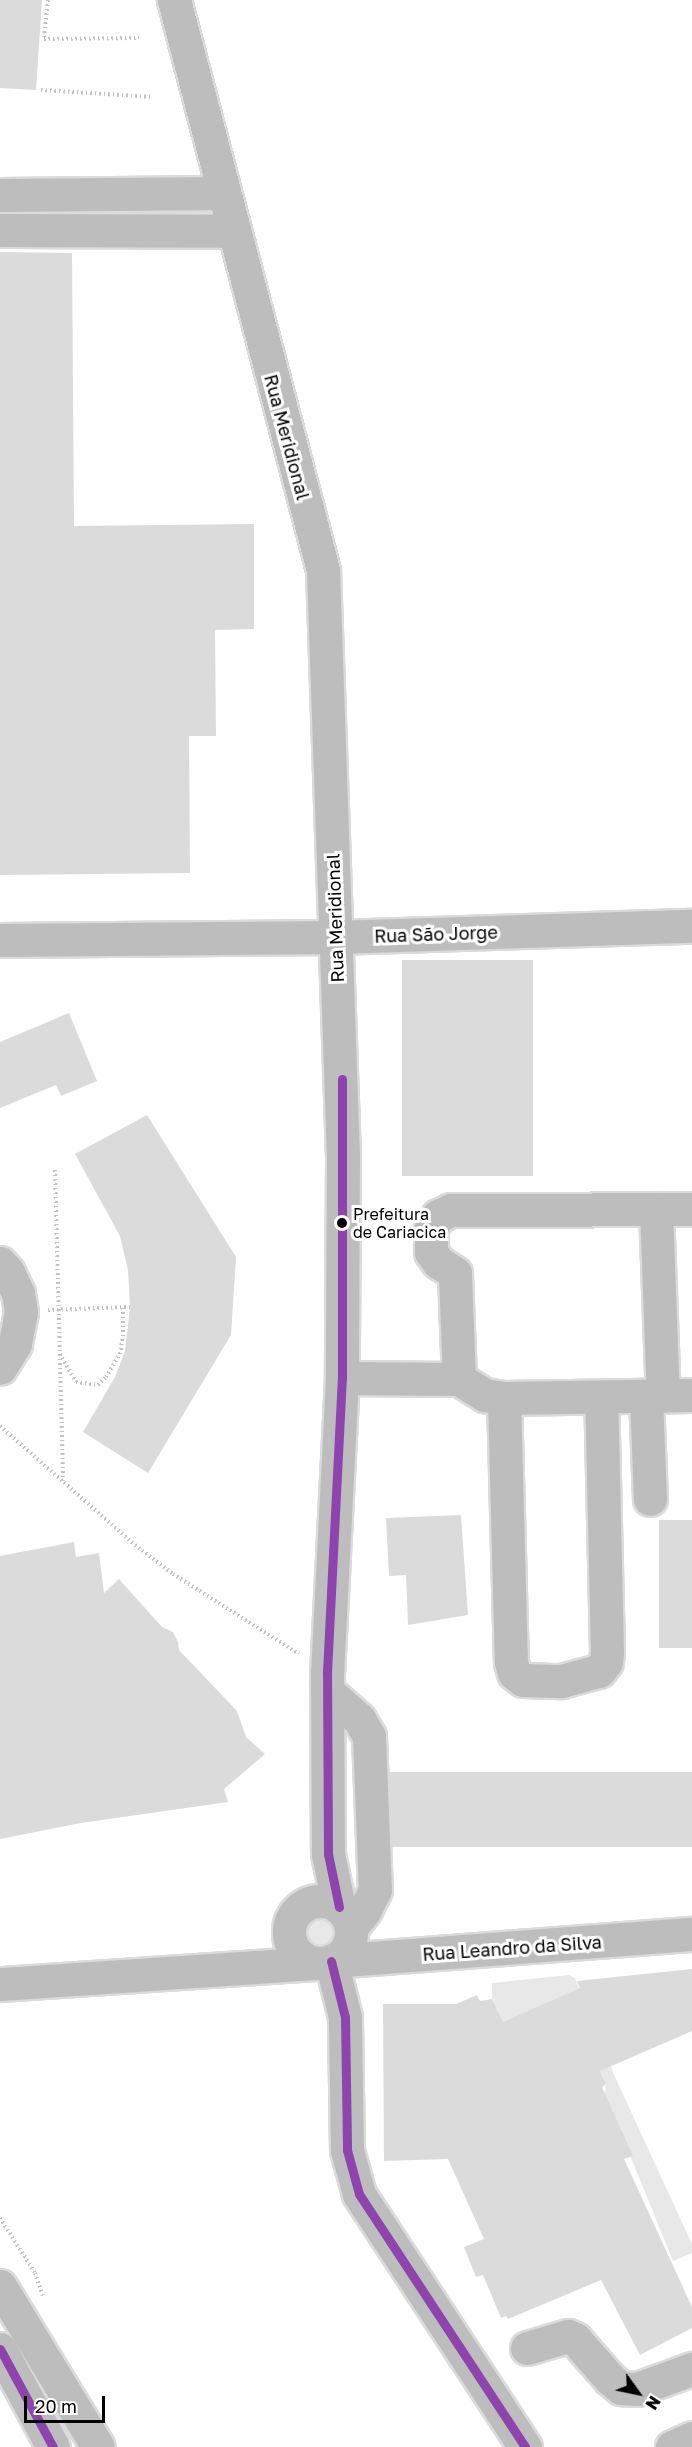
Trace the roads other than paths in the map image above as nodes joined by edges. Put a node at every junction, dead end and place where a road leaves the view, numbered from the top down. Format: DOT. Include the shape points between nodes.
graph roads {
  1 [pos="174,0"];
  2 [pos="224,193"];
  3 [pos="0,195"];
  4 [pos="0,230"];
  5 [pos="233,231"];
  6 [pos="692,926"];
  7 [pos="336,937"];
  8 [pos="0,940"];
  9 [pos="656,1209"];
  10 [pos="692,1209"];
  11 [pos="0,1263"];
  12 [pos="0,1368"];
  13 [pos="342,1378"];
  14 [pos="459,1379"];
  15 [pos="667,1396"];
  16 [pos="601,1397"];
  17 [pos="504,1398"];
  18 [pos="650,1499"];
  19 [pos="327,1682"];
  20 [pos="328,1854"];
  21 [pos="293,1917"];
  22 [pos="345,1918"];
  23 [pos="692,1934"];
  24 [pos="323,1962"];
  25 [pos="258,1968"];
  26 [pos="0,1983"];
  27 [pos="0,2286"];
  28 [pos="527,2348"];
  29 [pos="0,2349"];
  30 [pos="692,2369"];
  31 [pos="692,2438"];
  32 [pos="52,2447"];
  33 [pos="98,2447"];
  34 [pos="525,2447"];
  35 [pos="672,2447"];
  1 -- 2 [label="street, Rua Meridional"];
  2 -- 3 [label="street"];
  2 -- 5 [label="street, Rua Meridional"];
  4 -- 5 [label="street"];
  5 -- 7 [label="street, Rua Meridional" via="323,570"];
  6 -- 7 [label="street, Rua São Jorge"];
  7 -- 8 [label="street, Rua São Jorge"];
  7 -- 13 [label="street, Rua Meridional" via="342,1101"];
  9 -- 10 [label="street"];
  9 -- 14 [label="street" via="451,1210 438,1216 432,1227 431,1252 455,1273"];
  9 -- 15 [label="street"];
  11 -- 12 [label="street" via="18,1293 21,1312 15,1344"];
  13 -- 14 [label="street"];
  13 -- 19 [label="street, Rua Meridional"];
  14 -- 17 [label="street" via="485,1395"];
  15 -- 16 [label="street"];
  15 -- 18 [label="street"];
  16 -- 17 [label="street"];
  16 -- 17 [label="street" via="606,1662 599,1671 561,1681 523,1680 514,1673 511,1662"];
  19 -- 20 [label="street, Rua Meridional"];
  19 -- 22 [label="street" via="369,1736 375,1890 365,1910"];
  20 -- 21 [label="street"];
  20 -- 22 [label="street, Rua Meridional"];
  21 -- 22 [label="street" via="313,1901 331,1903"];
  21 -- 24 [label="street" via="289,1932 293,1948 299,1956"];
  21 -- 25 [label="street" via="283,1942"];
  22 -- 24 [label="street" via="346,1950"];
  23 -- 24 [label="street, Rua Leandro da Silva"];
  24 -- 25 [label="street, Rua Leandro da Silva"];
  24 -- 34 [label="street" via="345,2017 346,2150 359,2194"];
  25 -- 26 [label="street, Rua Leandro da Silva"];
  27 -- 33 [label="street"];
  28 -- 30 [label="street" via="568,2336 621,2388 637,2389"];
  29 -- 32 [label="street"];
  31 -- 35 [label="street"];
}
